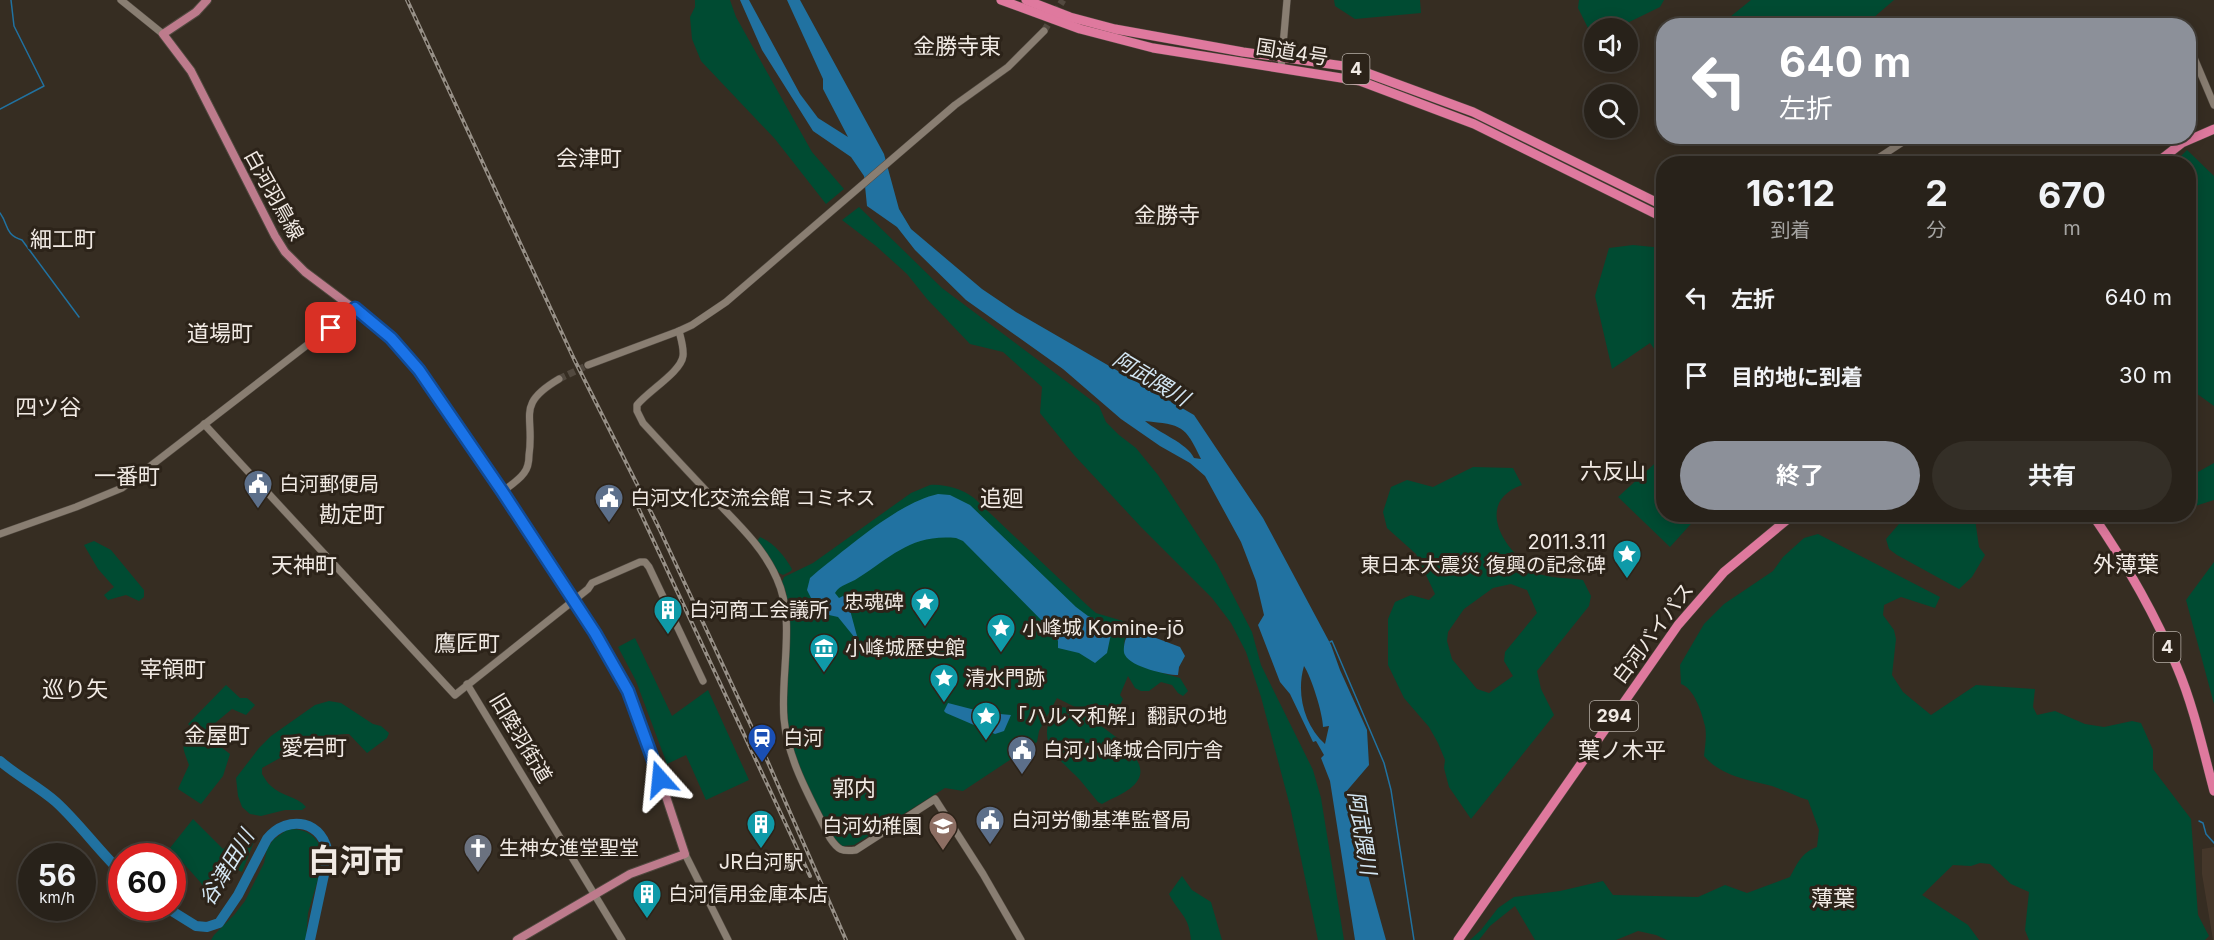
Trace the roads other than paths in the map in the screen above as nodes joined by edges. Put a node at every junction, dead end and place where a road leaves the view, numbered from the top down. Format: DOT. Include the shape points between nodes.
graph roads {
  1 [pos="122,0"];
  2 [pos="207,0"];
  3 [pos="1001,0"];
  4 [pos="1026,0"];
  5 [pos="1287,0"];
  6 [pos="1044,31"];
  7 [pos="163,34"];
  8 [pos="2196,62"];
  9 [pos="1281,63"];
  10 [pos="2214,105"];
  11 [pos="2214,129"];
  12 [pos="2196,137"];
  13 [pos="1900,144"];
  14 [pos="2181,144"];
  15 [pos="1881,156"];
  16 [pos="2165,156"];
  17 [pos="1656,203"];
  18 [pos="1656,214"];
  19 [pos="355,308"];
  20 [pos="679,332"];
  21 [pos="588,365"];
  22 [pos="559,379"];
  23 [pos="204,424"];
  24 [pos="502,491"];
  25 [pos="1784,522"];
  26 [pos="2097,522"];
  27 [pos="0,534"];
  28 [pos="574,600"];
  29 [pos="703,681"];
  30 [pos="467,684"];
  31 [pos="2214,791"];
  32 [pos="685,854"];
  33 [pos="595,894"];
  34 [pos="517,940"];
  35 [pos="622,940"];
  36 [pos="728,940"];
  37 [pos="1022,940"];
  38 [pos="1458,940"];
  1 -- 7 [label="street"];
  2 -- 7 [label="main road"];
  3 -- 9 [label="highway, 国道4号 / 4" via="1080,29 1153,48"];
  4 -- 9 [label="highway, 国道4号 / 4" via="1115,29"];
  5 -- 9 [label="street"];
  6 -- 20 [label="street" via="1008,68 962,100 726,302"];
  7 -- 19 [label="main road, 白河羽鳥線" via="191,71 285,252 316,281"];
  8 -- 10 [label="street"];
  9 -- 17 [label="highway, 国道4号 / 4" via="1351,67 1473,112"];
  9 -- 18 [label="highway, 国道4号 / 4" via="1360,81 1465,121"];
  11 -- 12 [label="highway"];
  13 -- 15 [label="street"];
  14 -- 16 [label="highway"];
  19 -- 23 [label="street"];
  19 -- 24 [label="main road, 白河羽鳥線" via="391,338 419,370"];
  20 -- 21 [label="street"];
  20 -- 37 [label="street" via="683,350 680,365 643,397 637,411 643,423 752,540 778,579 785,606 783,705 788,744 830,838 844,852 856,849 935,799"];
  22 -- 24 [label="street" via="531,404 526,471"];
  23 -- 27 [label="street" via="122,488"];
  23 -- 30 [label="street, 旧陸羽街道" via="455,695"];
  24 -- 28 [label="main road, 白河羽鳥線"];
  25 -- 38 [label="highway, 白河バイパス / 294" via="1724,572 1678,625"];
  26 -- 31 [label="highway, 4" via="2138,588 2177,667"];
  28 -- 29 [label="street" via="594,582 645,562"];
  28 -- 30 [label="street"];
  28 -- 32 [label="main road, 白河羽鳥線" via="628,691"];
  30 -- 33 [label="street, 旧陸羽街道"];
  32 -- 33 [label="main road" via="639,870"];
  32 -- 36 [label="street"];
  33 -- 34 [label="main road"];
  33 -- 35 [label="street, 旧陸羽街道"];
}
